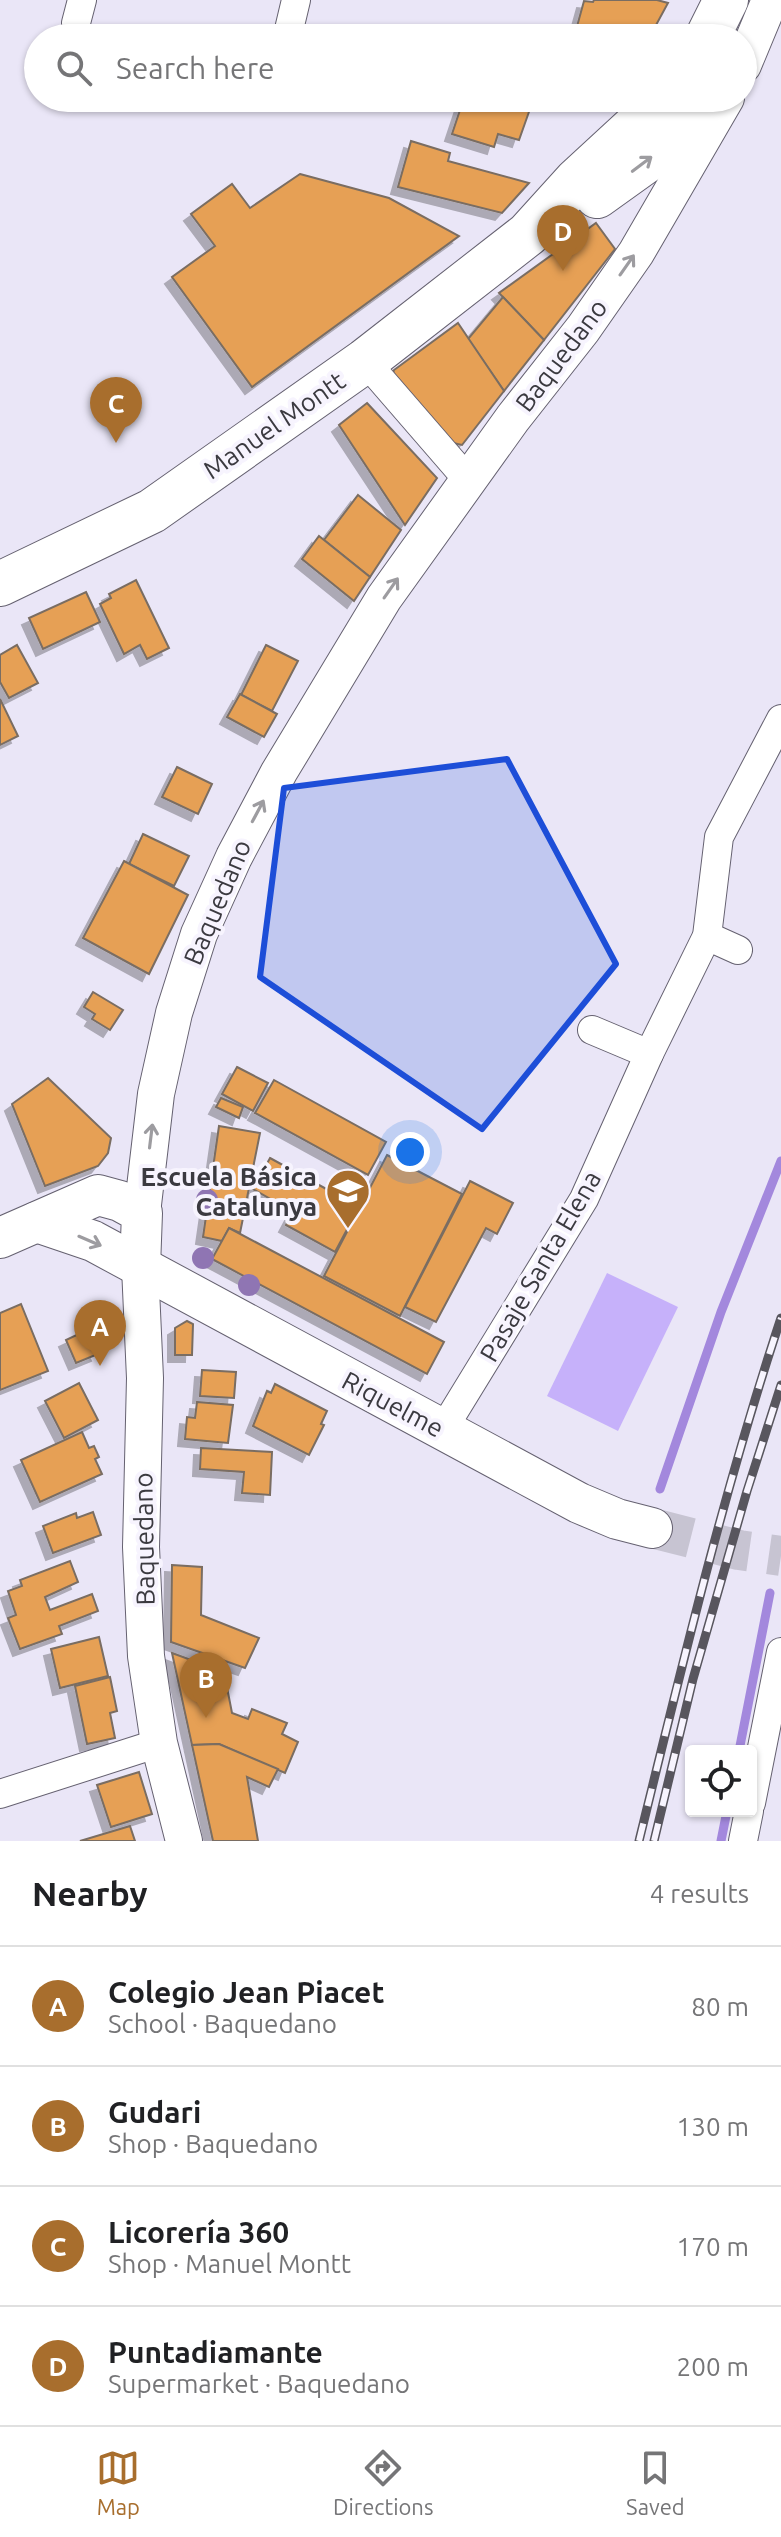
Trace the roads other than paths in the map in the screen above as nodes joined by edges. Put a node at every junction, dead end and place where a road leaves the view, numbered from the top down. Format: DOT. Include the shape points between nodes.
graph roads {
  1 [pos="296,0"];
  2 [pos="726,0"];
  3 [pos="757,0"];
  4 [pos="770,0"];
  5 [pos="290,24"];
  6 [pos="714,24"];
  7 [pos="746,24"];
  8 [pos="757,31"];
  9 [pos="652,112"];
  10 [pos="690,112"];
  11 [pos="718,112"];
  12 [pos="528,234"];
  13 [pos="365,361"];
  14 [pos="468,480"];
  15 [pos="0,584"];
  16 [pos="781,719"];
  17 [pos="707,936"];
  18 [pos="738,950"];
  19 [pos="592,1030"];
  20 [pos="649,1054"];
  21 [pos="142,1213"];
  22 [pos="37,1222"];
  23 [pos="0,1238"];
  24 [pos="140,1267"];
  25 [pos="442,1431"];
  26 [pos="652,1528"];
  27 [pos="781,1652"];
  28 [pos="159,1743"];
  29 [pos="757,1773"];
  30 [pos="0,1794"];
  31 [pos="748,1817"];
  32 [pos="184,1841"];
  33 [pos="743,1841"];
  1 -- 5 [label="street"];
  2 -- 6 [label="main road"];
  3 -- 7 [label="main road"];
  4 -- 8 [label="street"];
  9 -- 12 [label="main road, Manuel Montt" via="576,181"];
  12 -- 10 [label="main road, Manuel Montt, one-way" via="650,158"];
  14 -- 11 [label="street, Baquedano, one-way" via="636,253"];
  12 -- 13 [label="main road, Manuel Montt"];
  13 -- 14 [label="street"];
  13 -- 15 [label="main road, Manuel Montt" via="152,511"];
  21 -- 14 [label="street, Baquedano, one-way" via="156,1094 199,934 234,857 330,684"];
  16 -- 17 [label="street, Pasaje Santa Elena" via="719,837"];
  17 -- 18 [label="street"];
  17 -- 20 [label="street, Pasaje Santa Elena"];
  19 -- 20 [label="street"];
  20 -- 25 [label="street, Pasaje Santa Elena" via="584,1199"];
  21 -- 22 [label="main road" via="98,1195"];
  21 -- 24 [label="main road, Baquedano"];
  22 -- 23 [label="main road"];
  22 -- 24 [label="main road, Riquelme, one-way" via="93,1241"];
  24 -- 25 [label="main road, Riquelme"];
  24 -- 28 [label="street, Baquedano" via="145,1378 141,1547 146,1656"];
  25 -- 26 [label="main road, Riquelme" via="579,1503"];
  27 -- 29 [label="street"];
  28 -- 30 [label="street"];
  28 -- 32 [label="street, Baquedano"];
  31 -- 33 [label="street"];
}
